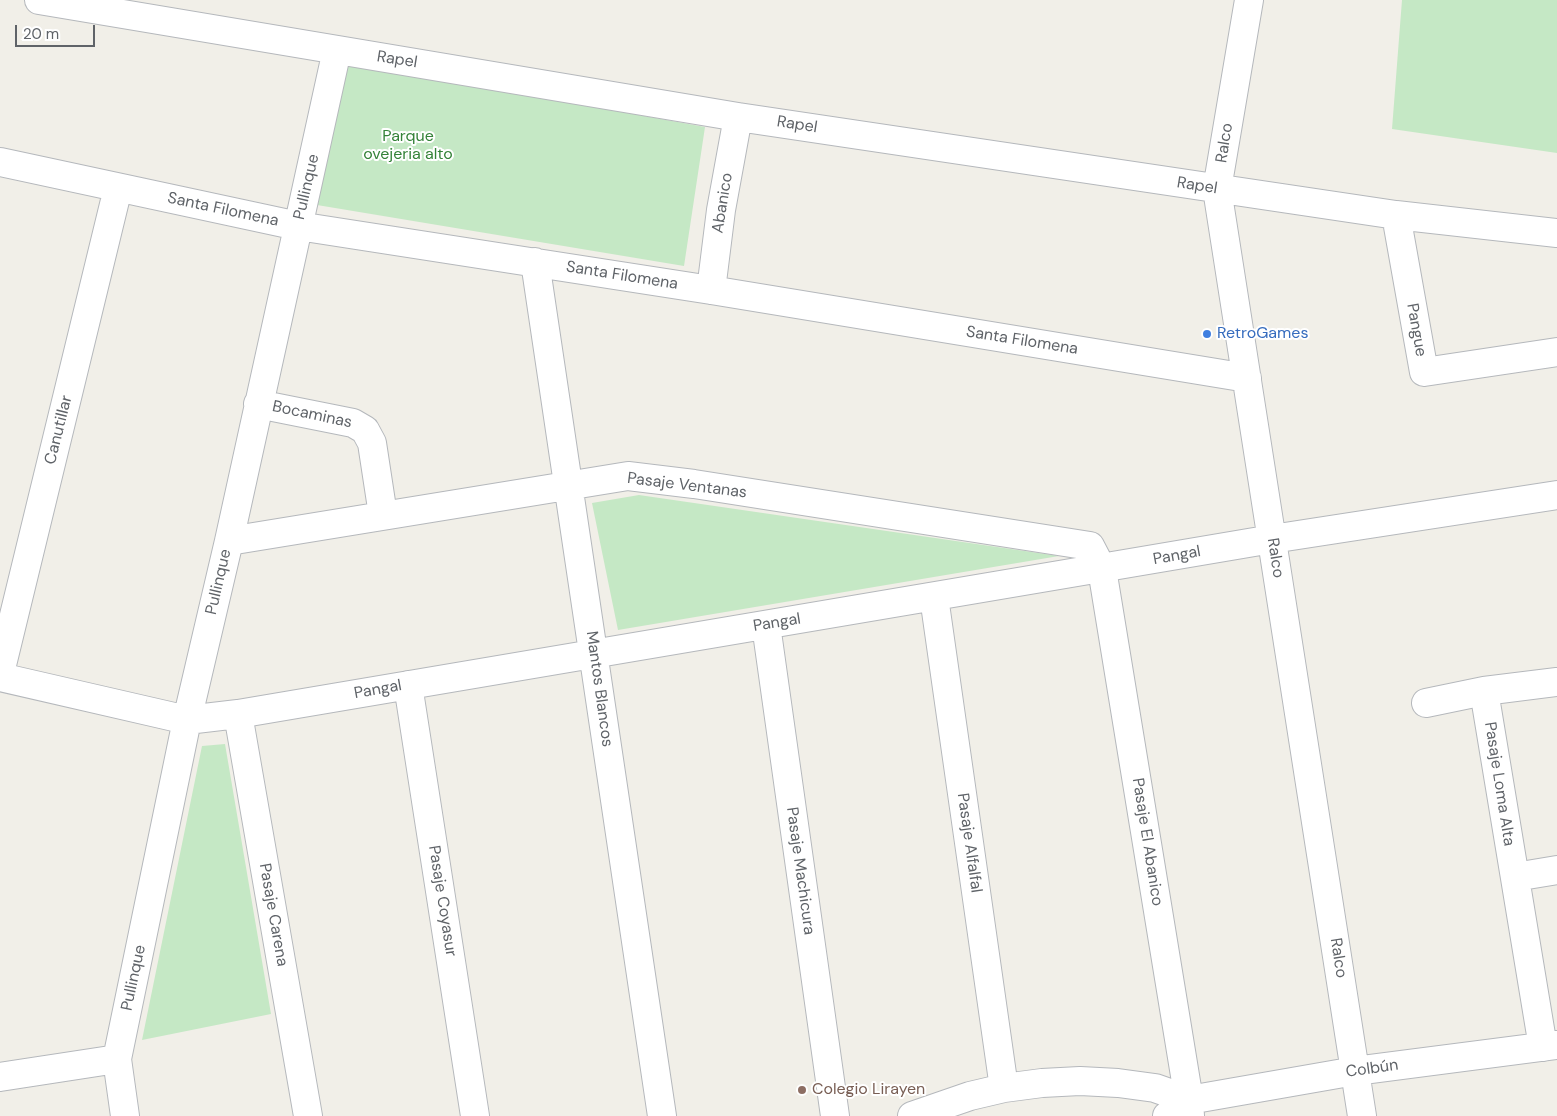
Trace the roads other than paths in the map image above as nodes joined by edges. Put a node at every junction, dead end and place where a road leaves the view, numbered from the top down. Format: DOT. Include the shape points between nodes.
graph roads {
  1 [pos="39,0"];
  2 [pos="1242,1"];
  3 [pos="337,50"];
  4 [pos="738,116"];
  5 [pos="0,162"];
  6 [pos="118,188"];
  7 [pos="1217,189"];
  8 [pos="1396,215"];
  9 [pos="298,226"];
  10 [pos="1557,233"];
  11 [pos="535,262"];
  12 [pos="711,290"];
  13 [pos="1557,352"];
  14 [pos="1247,378"];
  15 [pos="258,404"];
  16 [pos="568,485"];
  17 [pos="1557,495"];
  18 [pos="383,515"];
  19 [pos="1272,539"];
  20 [pos="229,541"];
  21 [pos="1102,569"];
  22 [pos="934,597"];
  23 [pos="766,625"];
  24 [pos="594,654"];
  25 [pos="0,673"];
  26 [pos="0,677"];
  27 [pos="1557,682"];
  28 [pos="408,685"];
  29 [pos="1484,692"];
  30 [pos="1426,703"];
  31 [pos="238,714"];
  32 [pos="187,720"];
  33 [pos="1557,870"];
  34 [pos="1515,877"];
  35 [pos="1550,1046"];
  36 [pos="117,1059"];
  37 [pos="1356,1071"];
  38 [pos="0,1077"];
  39 [pos="1004,1088"];
  40 [pos="1189,1108"];
  41 [pos="125,1116"];
  42 [pos="308,1116"];
  43 [pos="475,1116"];
  44 [pos="662,1116"];
  45 [pos="835,1116"];
  46 [pos="912,1116"];
  47 [pos="1166,1116"];
  48 [pos="1362,1116"];
  1 -- 3 [label="street, Rapel"];
  2 -- 7 [label="street, Ralco"];
  3 -- 4 [label="street, Rapel"];
  3 -- 9 [label="street, Pullinque"];
  4 -- 7 [label="street, Rapel"];
  4 -- 12 [label="street, Abanico"];
  5 -- 6 [label="street, Santa Filomena"];
  6 -- 9 [label="street, Santa Filomena"];
  6 -- 25 [label="street, Canutillar"];
  7 -- 8 [label="street, Rapel"];
  7 -- 14 [label="street, Ralco"];
  8 -- 10 [label="street, Rapel"];
  8 -- 13 [label="street, Pangue" via="1424,372"];
  9 -- 11 [label="street, Santa Filomena"];
  9 -- 15 [label="street, Pullinque"];
  11 -- 12 [label="street, Santa Filomena"];
  11 -- 16 [label="street, Mantos Blancos"];
  12 -- 14 [label="street, Santa Filomena"];
  14 -- 19 [label="street, Ralco"];
  15 -- 18 [label="street, Bocaminas" via="353,422 365,430 372,443"];
  15 -- 20 [label="street, Pullinque"];
  16 -- 18 [label="street, Pasaje Ventanas"];
  16 -- 21 [label="street, Pasaje Ventanas" via="628,476 1090,546"];
  16 -- 24 [label="street, Mantos Blancos"];
  17 -- 19 [label="street, Pangal"];
  18 -- 20 [label="street, Pasaje Ventanas"];
  19 -- 21 [label="street, Pangal"];
  19 -- 37 [label="street, Ralco"];
  20 -- 32 [label="street, Pullinque"];
  21 -- 22 [label="street, Pangal"];
  21 -- 40 [label="street, Pasaje El Abanico"];
  22 -- 23 [label="street, Pangal"];
  22 -- 39 [label="street, Pasaje Alfalfal"];
  23 -- 24 [label="street, Pangal"];
  23 -- 45 [label="street, Pasaje Machicura"];
  24 -- 28 [label="street, Pangal"];
  24 -- 44 [label="street, Mantos Blancos"];
  26 -- 32 [label="street, Pangal"];
  27 -- 29 [label="street"];
  28 -- 31 [label="street, Pangal"];
  28 -- 43 [label="street, Pasaje Coyasur"];
  29 -- 30 [label="street"];
  29 -- 34 [label="street, Pasaje Loma Alta"];
  31 -- 32 [label="street, Pangal"];
  31 -- 42 [label="street, Pasaje Carena"];
  32 -- 36 [label="street, Pullinque"];
  33 -- 34 [label="street"];
  34 -- 35 [label="street, Pasaje Loma Alta"];
  35 -- 37 [label="street, Colbún"];
  36 -- 38 [label="street"];
  36 -- 41 [label="street, Pullinque"];
  37 -- 40 [label="street, Colbún"];
  37 -- 48 [label="street, Ralco"];
  39 -- 40 [label="street, Colbún" via="1080,1081 1118,1083 1156,1088"];
  39 -- 46 [label="street, Colbún"];
  40 -- 47 [label="street, Colbún"];
}
